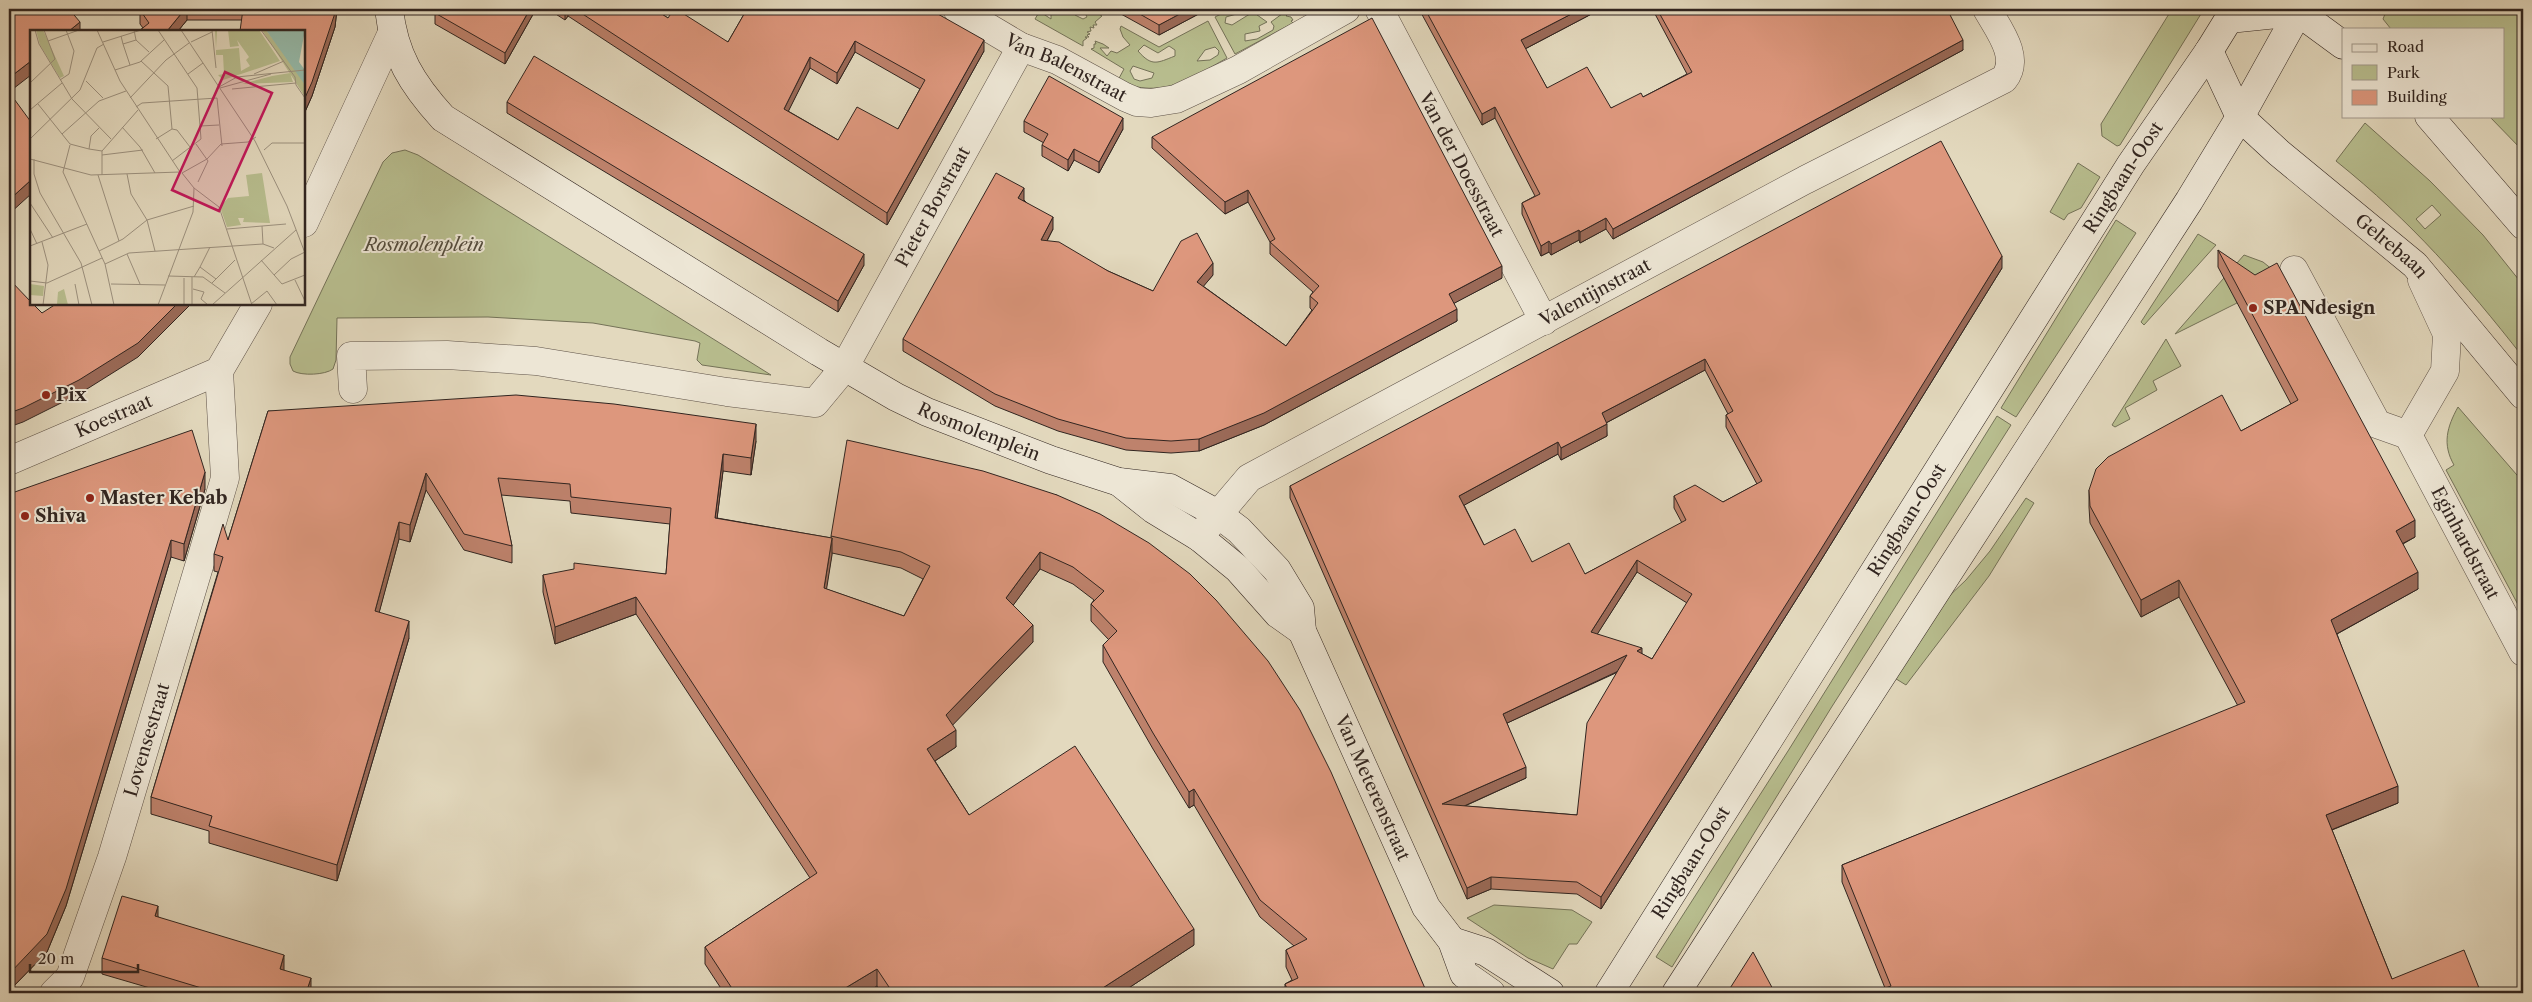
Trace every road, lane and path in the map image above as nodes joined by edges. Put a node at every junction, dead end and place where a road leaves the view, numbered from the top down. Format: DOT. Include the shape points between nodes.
graph roads {
  1 [pos="957,9"];
  2 [pos="1346,9"];
  3 [pos="1379,9"];
  4 [pos="1987,9"];
  5 [pos="2299,10"];
  6 [pos="2232,14"];
  7 [pos="390,22"];
  8 [pos="2342,44"];
  9 [pos="1021,47"];
  10 [pos="2209,51"];
  11 [pos="2240,117"];
  12 [pos="2432,118"];
  13 [pos="305,220"];
  14 [pos="2523,225"];
  15 [pos="2415,265"];
  16 [pos="2294,270"];
  17 [pos="257,305"];
  18 [pos="1544,321"];
  19 [pos="844,368"];
  20 [pos="219,372"];
  21 [pos="353,389"];
  22 [pos="2523,395"];
  23 [pos="2408,435"];
  24 [pos="9,461"];
  25 [pos="1119,482"];
  26 [pos="1218,514"];
  27 [pos="1199,537"];
  28 [pos="1302,631"];
  29 [pos="2523,652"];
  30 [pos="1452,941"];
  31 [pos="54,993"];
  32 [pos="1491,993"];
  33 [pos="1550,993"];
  34 [pos="1609,993"];
  35 [pos="1676,993"];
  1 -- 9 [label="street, Van Balenstraat"];
  2 -- 9 [label="street, Van Balenstraat" via="1238,70 1176,98 1152,103 1125,97 1057,60"];
  3 -- 18 [label="street, Van der Doesstraat"];
  4 -- 18 [label="street, Valentijnstraat" via="2012,60 2010,72 2004,79 1805,180"];
  5 -- 6 [label="street, Ringbaan-Oost"];
  5 -- 8 [label="street"];
  5 -- 11 [label="street"];
  6 -- 10 [label="street, Ringbaan-Oost"];
  7 -- 13 [label="street, Rosmolenplein"];
  7 -- 19 [label="street, Rosmolenplein" via="404,66 419,92 443,118"];
  9 -- 19 [label="street, Pieter Borstraat"];
  10 -- 11 [label="street"];
  10 -- 34 [label="street, Ringbaan-Oost" via="2131,164"];
  11 -- 15 [label="street, Gelrebaan"];
  11 -- 35 [label="street" via="2189,201"];
  12 -- 14 [label="street"];
  15 -- 22 [label="street, Gelrebaan"];
  15 -- 23 [label="street" via="2447,334 2446,371"];
  16 -- 23 [label="street" via="2377,424"];
  17 -- 20 [label="street"];
  18 -- 26 [label="street, Valentijnstraat" via="1249,478"];
  19 -- 21 [label="street" via="815,403 536,360 447,355 351,356"];
  19 -- 25 [label="street, Rosmolenplein" via="926,412 1051,460"];
  20 -- 24 [label="street, Koestraat"];
  20 -- 31 [label="street, Lovensestraat" via="225,478 112,857 70,977"];
  23 -- 29 [label="street, Eginhardstraat"];
  25 -- 26 [label="street, Rosmolenplein" via="1170,488"];
  25 -- 27 [label="street, Rosmolenplein" via="1153,509"];
  26 -- 27 [label="street, Valentijnstraat"];
  26 -- 28 [label="street, Van Meterenstraat" via="1239,530 1277,570 1300,608"];
  27 -- 28 [label="street" via="1238,569 1278,614"];
  28 -- 30 [label="street, Van Meterenstraat" via="1426,908"];
  30 -- 32 [label="street, Van Meterenstraat" via="1464,974"];
  30 -- 33 [label="street" via="1486,952"];
}
